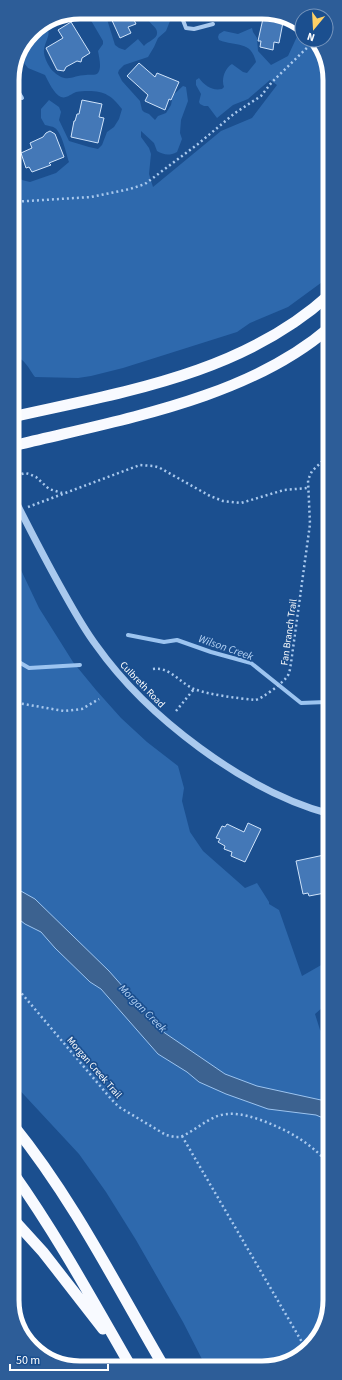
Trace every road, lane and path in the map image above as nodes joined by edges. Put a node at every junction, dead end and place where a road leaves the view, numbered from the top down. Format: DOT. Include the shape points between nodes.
graph roads {
  1 [pos="182,19"];
  2 [pos="213,24"];
  3 [pos="307,48"];
  4 [pos="19,93"];
  5 [pos="22,98"];
  6 [pos="19,202"];
  7 [pos="323,301"];
  8 [pos="323,333"];
  9 [pos="19,415"];
  10 [pos="19,444"];
  11 [pos="323,461"];
  12 [pos="19,475"];
  13 [pos="308,488"];
  14 [pos="63,493"];
  15 [pos="19,507"];
  16 [pos="21,511"];
  17 [pos="153,669"];
  18 [pos="194,689"];
  19 [pos="99,699"];
  20 [pos="19,703"];
  21 [pos="176,711"];
  22 [pos="323,812"];
  23 [pos="19,990"];
  24 [pos="19,1134"];
  25 [pos="182,1136"];
  26 [pos="323,1157"];
  27 [pos="19,1181"];
  28 [pos="19,1225"];
  29 [pos="303,1344"];
  30 [pos="128,1361"];
  31 [pos="128,1361"];
  32 [pos="161,1361"];
  1 -- 2 [label="street" via="186,28 194,29"];
  3 -- 6 [label="path" via="261,96 235,113 145,184 91,197"];
  4 -- 5 [label="street"];
  7 -- 9 [label="highway" via="287,327 251,348 206,368 151,385"];
  8 -- 10 [label="highway" via="259,373 215,391 156,410"];
  11 -- 13 [label="path, Fan Branch Trail" via="310,475"];
  12 -- 14 [label="path" via="25,473 33,475 49,489"];
  13 -- 14 [label="path" via="279,492 241,503 224,501 160,468 140,465"];
  13 -- 18 [label="path, Fan Branch Trail" via="309,536 289,674 260,698 250,699"];
  14 -- 16 [label="path"];
  15 -- 16 [label="street, Culbreth Road"];
  16 -- 22 [label="street, Culbreth Road" via="42,554 88,634 111,666 160,716 208,754 256,785"];
  17 -- 18 [label="path, Fan Branch Trail" via="163,669"];
  18 -- 21 [label="path"];
  19 -- 20 [label="path" via="82,709 64,711"];
  23 -- 25 [label="path, Morgan Creek Trail" via="109,1098 166,1135"];
  24 -- 32 [label="highway" via="52,1176"];
  25 -- 26 [label="path" via="218,1116 243,1115 275,1125 297,1136"];
  25 -- 29 [label="path"];
  27 -- 30 [label="highway" via="69,1258"];
  28 -- 31 [label="highway" via="44,1252"];
}
